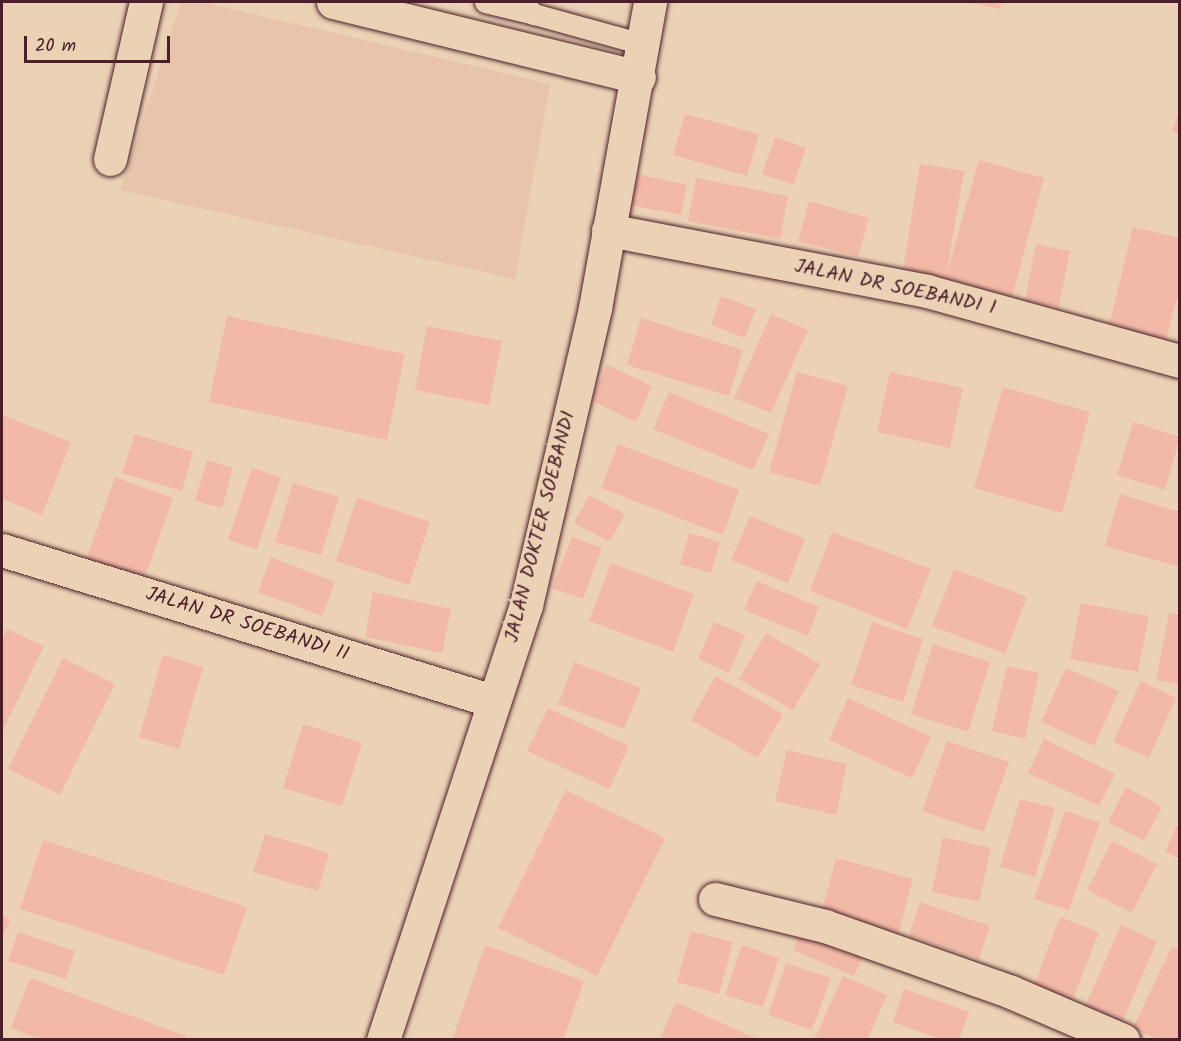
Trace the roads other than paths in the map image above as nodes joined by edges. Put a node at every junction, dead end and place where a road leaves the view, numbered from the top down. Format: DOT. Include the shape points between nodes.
graph roads {
  1 [pos="146,2"];
  2 [pos="333,2"];
  3 [pos="485,2"];
  4 [pos="650,2"];
  5 [pos="528,8"];
  6 [pos="643,44"];
  7 [pos="639,77"];
  8 [pos="110,159"];
  9 [pos="608,230"];
  10 [pos="1179,361"];
  11 [pos="2,550"];
  12 [pos="493,700"];
  13 [pos="715,899"];
  14 [pos="383,1040"];
  15 [pos="1122,1040"];
  1 -- 8 [label="street"];
  2 -- 7 [label="street"];
  3 -- 5 [label="lane"];
  4 -- 6 [label="street, JALAN DOKTER SOEBANDI"];
  5 -- 6 [label="lane"];
  6 -- 7 [label="street, JALAN DOKTER SOEBANDI"];
  7 -- 9 [label="street, JALAN DOKTER SOEBANDI"];
  9 -- 10 [label="street, JALAN DR SOEBANDI 1" via="927,291"];
  9 -- 12 [label="street, JALAN DOKTER SOEBANDI" via="595,308 526,605"];
  11 -- 12 [label="street, JALAN DR SOEBANDI II"];
  12 -- 14 [label="street, JALAN DOKTER SOEBANDI"];
  13 -- 15 [label="street" via="825,926 1011,992"];
}
